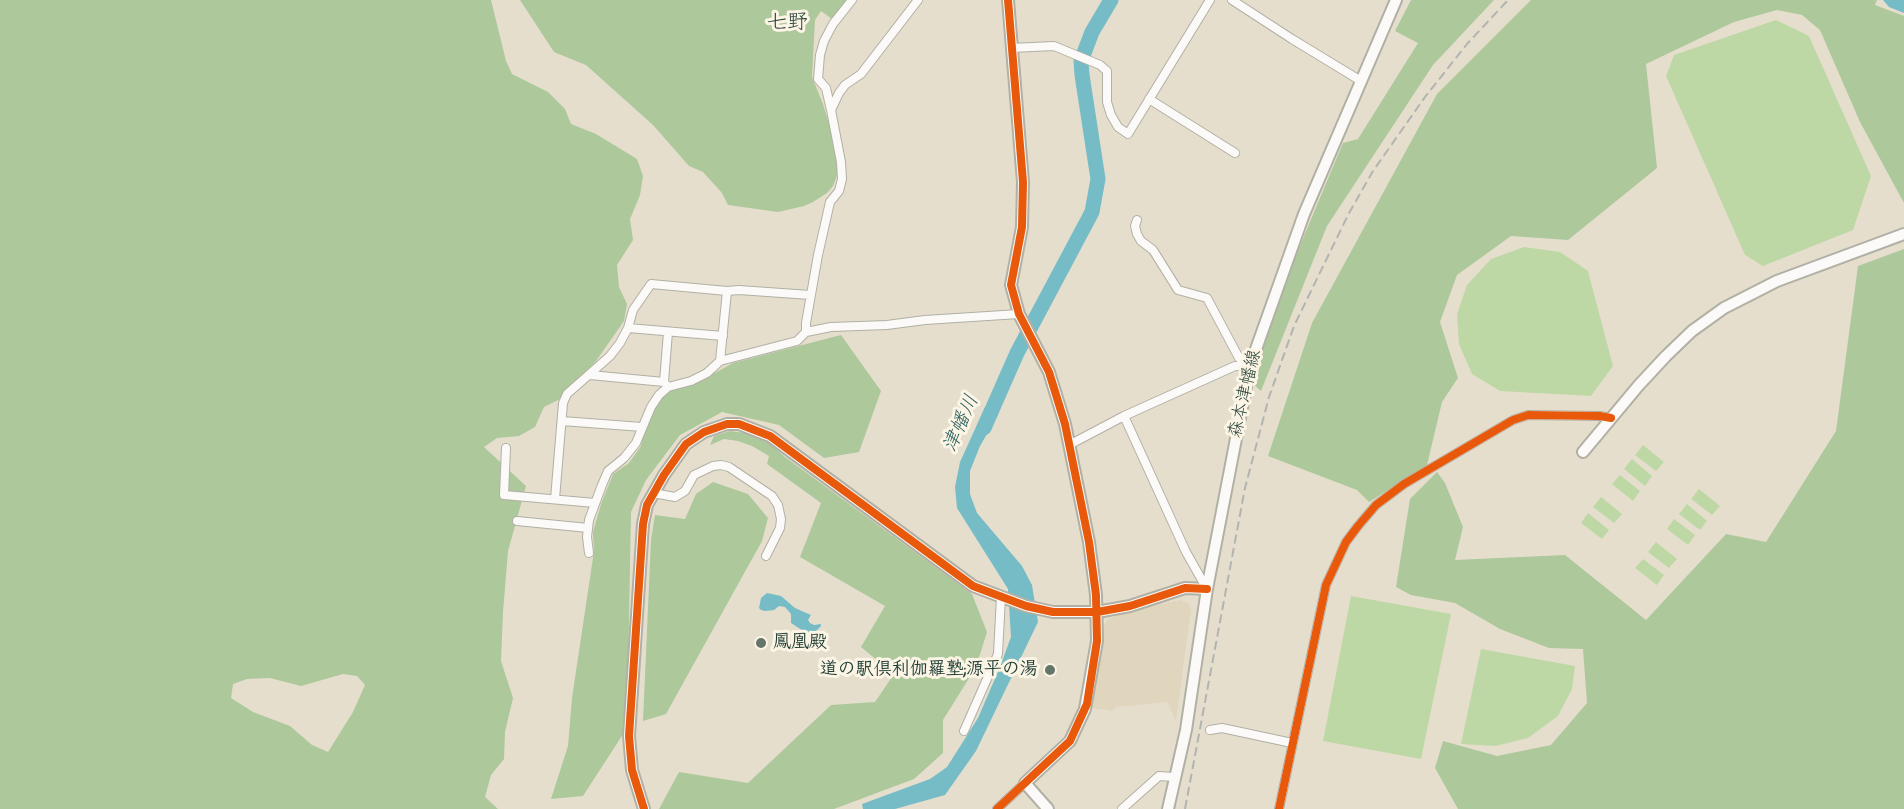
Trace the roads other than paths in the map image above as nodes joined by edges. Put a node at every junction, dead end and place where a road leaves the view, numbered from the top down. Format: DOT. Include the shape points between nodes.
graph roads {
  1 [pos="852,0"];
  2 [pos="918,0"];
  3 [pos="1008,0"];
  4 [pos="1210,0"];
  5 [pos="1232,0"];
  6 [pos="1396,0"];
  7 [pos="1011,48"];
  8 [pos="1361,81"];
  9 [pos="1149,99"];
  10 [pos="831,110"];
  11 [pos="1235,153"];
  12 [pos="1137,220"];
  13 [pos="1904,234"];
  14 [pos="727,291"];
  15 [pos="810,295"];
  16 [pos="1019,314"];
  17 [pos="628,328"];
  18 [pos="668,332"];
  19 [pos="806,332"];
  20 [pos="723,336"];
  21 [pos="720,361"];
  22 [pos="1250,366"];
  23 [pos="590,375"];
  24 [pos="666,384"];
  25 [pos="1125,416"];
  26 [pos="1611,418"];
  27 [pos="562,421"];
  28 [pos="642,427"];
  29 [pos="1069,445"];
  30 [pos="506,448"];
  31 [pos="1583,452"];
  32 [pos="653,493"];
  33 [pos="555,499"];
  34 [pos="595,503"];
  35 [pos="518,521"];
  36 [pos="588,528"];
  37 [pos="589,554"];
  38 [pos="766,556"];
  39 [pos="1207,589"];
  40 [pos="1001,597"];
  41 [pos="1097,612"];
  42 [pos="1210,730"];
  43 [pos="964,731"];
  44 [pos="1292,743"];
  45 [pos="1174,777"];
  46 [pos="1025,783"];
  47 [pos="644,809"];
  48 [pos="998,809"];
  49 [pos="1048,809"];
  50 [pos="1122,809"];
  51 [pos="1168,809"];
  52 [pos="1279,809"];
  1 -- 10 [label="street" via="833,24 820,55 818,79 826,88"];
  2 -- 10 [label="street" via="861,74 845,85"];
  3 -- 7 [label="street"];
  4 -- 9 [label="street"];
  5 -- 8 [label="street"];
  6 -- 8 [label="street, 森本津幡線"];
  7 -- 9 [label="street" via="1047,45 1100,64 1107,71 1111,115 1128,134"];
  7 -- 16 [label="street" via="1023,182 1022,227 1011,285"];
  8 -- 22 [label="street, 森本津幡線" via="1304,214"];
  9 -- 11 [label="street"];
  10 -- 15 [label="street" via="842,179 830,202"];
  12 -- 22 [label="street" via="1137,234 1153,250 1178,290 1207,298 1239,358"];
  13 -- 26 [label="street" via="1777,281 1724,308 1692,330"];
  14 -- 15 [label="street"];
  14 -- 17 [label="street" via="651,284 633,310"];
  14 -- 20 [label="street"];
  15 -- 19 [label="street"];
  16 -- 19 [label="street"];
  16 -- 29 [label="street" via="1049,372"];
  17 -- 18 [label="street"];
  17 -- 23 [label="street" via="610,356"];
  18 -- 20 [label="street"];
  18 -- 24 [label="street"];
  19 -- 21 [label="street" via="797,341"];
  20 -- 21 [label="street"];
  21 -- 24 [label="street" via="699,377"];
  22 -- 25 [label="street" via="1235,366"];
  22 -- 39 [label="street, 森本津幡線"];
  23 -- 24 [label="street"];
  23 -- 27 [label="street" via="567,394"];
  24 -- 28 [label="street"];
  25 -- 29 [label="street"];
  25 -- 39 [label="street" via="1186,552"];
  26 -- 31 [label="street"];
  26 -- 44 [label="street" via="1528,415 1513,420 1404,484 1376,505 1346,542 1326,585"];
  27 -- 28 [label="street"];
  27 -- 33 [label="street"];
  28 -- 34 [label="street" via="630,451 608,471"];
  29 -- 41 [label="street" via="1089,542"];
  30 -- 33 [label="street" via="504,495"];
  32 -- 38 [label="street" via="675,497 685,491 693,475 713,466 729,467 772,496 778,506 780,528"];
  32 -- 40 [label="street" via="686,444 704,432 739,424 770,436 973,586"];
  32 -- 47 [label="street" via="643,524 629,736 632,770"];
  33 -- 34 [label="street"];
  34 -- 36 [label="street"];
  35 -- 36 [label="street"];
  36 -- 37 [label="street"];
  39 -- 41 [label="street" via="1185,588"];
  39 -- 45 [label="street, 森本津幡線" via="1186,730"];
  40 -- 41 [label="street" via="1053,612"];
  40 -- 43 [label="street" via="998,654"];
  41 -- 46 [label="street" via="1096,651 1087,704 1078,726 1070,741"];
  42 -- 44 [label="street" via="1222,728"];
  44 -- 52 [label="street"];
  45 -- 50 [label="street" via="1159,776"];
  45 -- 51 [label="street, 森本津幡線"];
  46 -- 48 [label="street"];
  46 -- 49 [label="street"];
}
